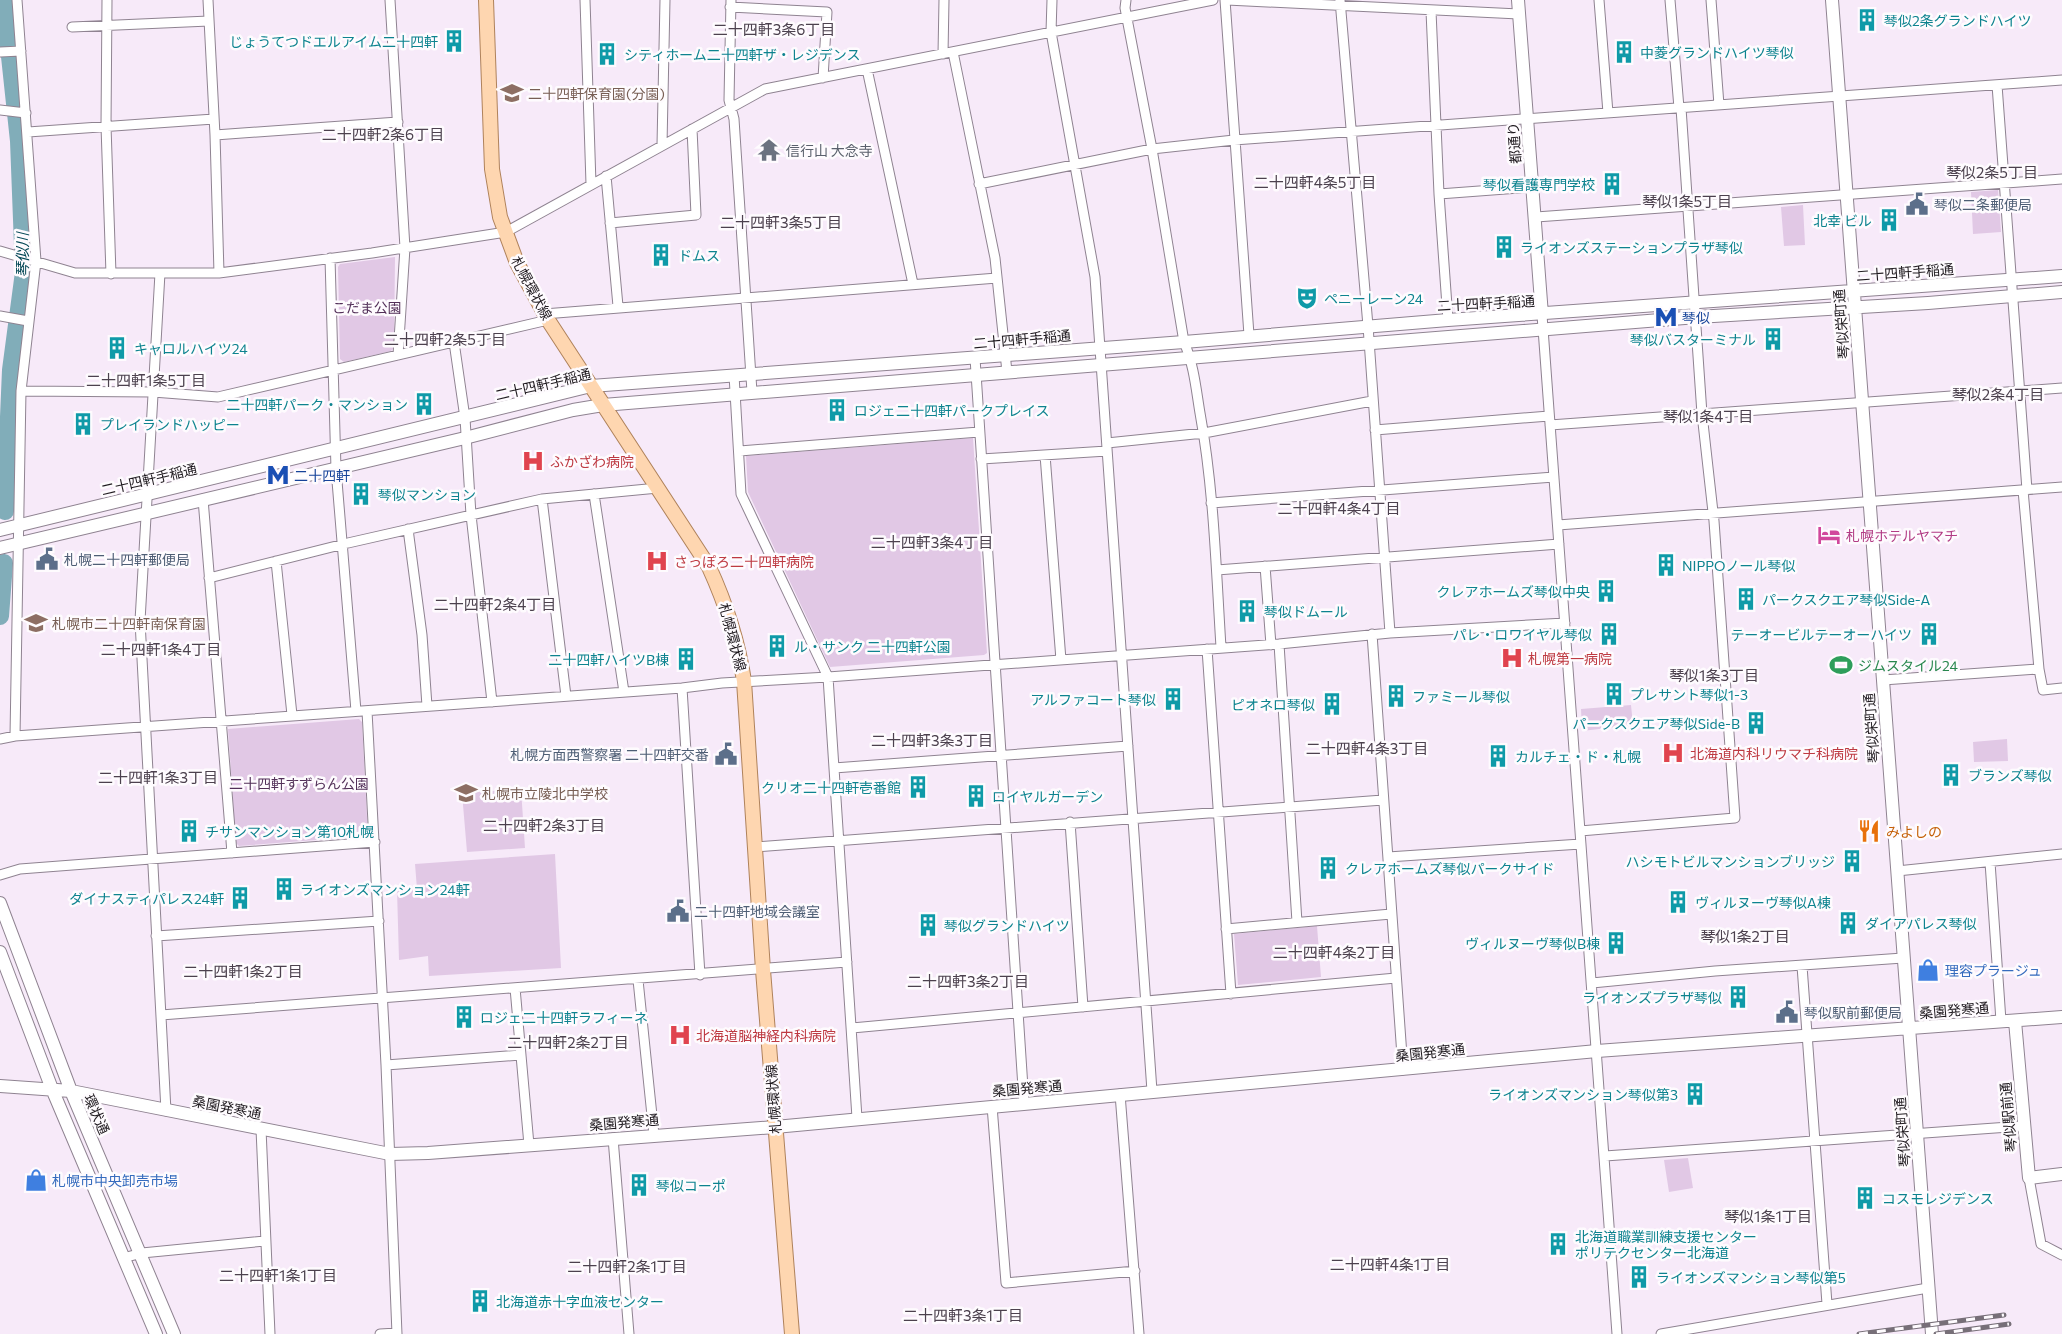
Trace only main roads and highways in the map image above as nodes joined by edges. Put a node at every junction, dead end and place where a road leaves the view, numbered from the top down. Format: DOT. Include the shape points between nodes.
graph roads {
  1 [pos="486,0"];
  2 [pos="792,1334"];
  1 -- 2 [label="main road, 札幌環状線" via="492,169 500,217 517,263 546,317 709,567 737,640 744,681"];
}
